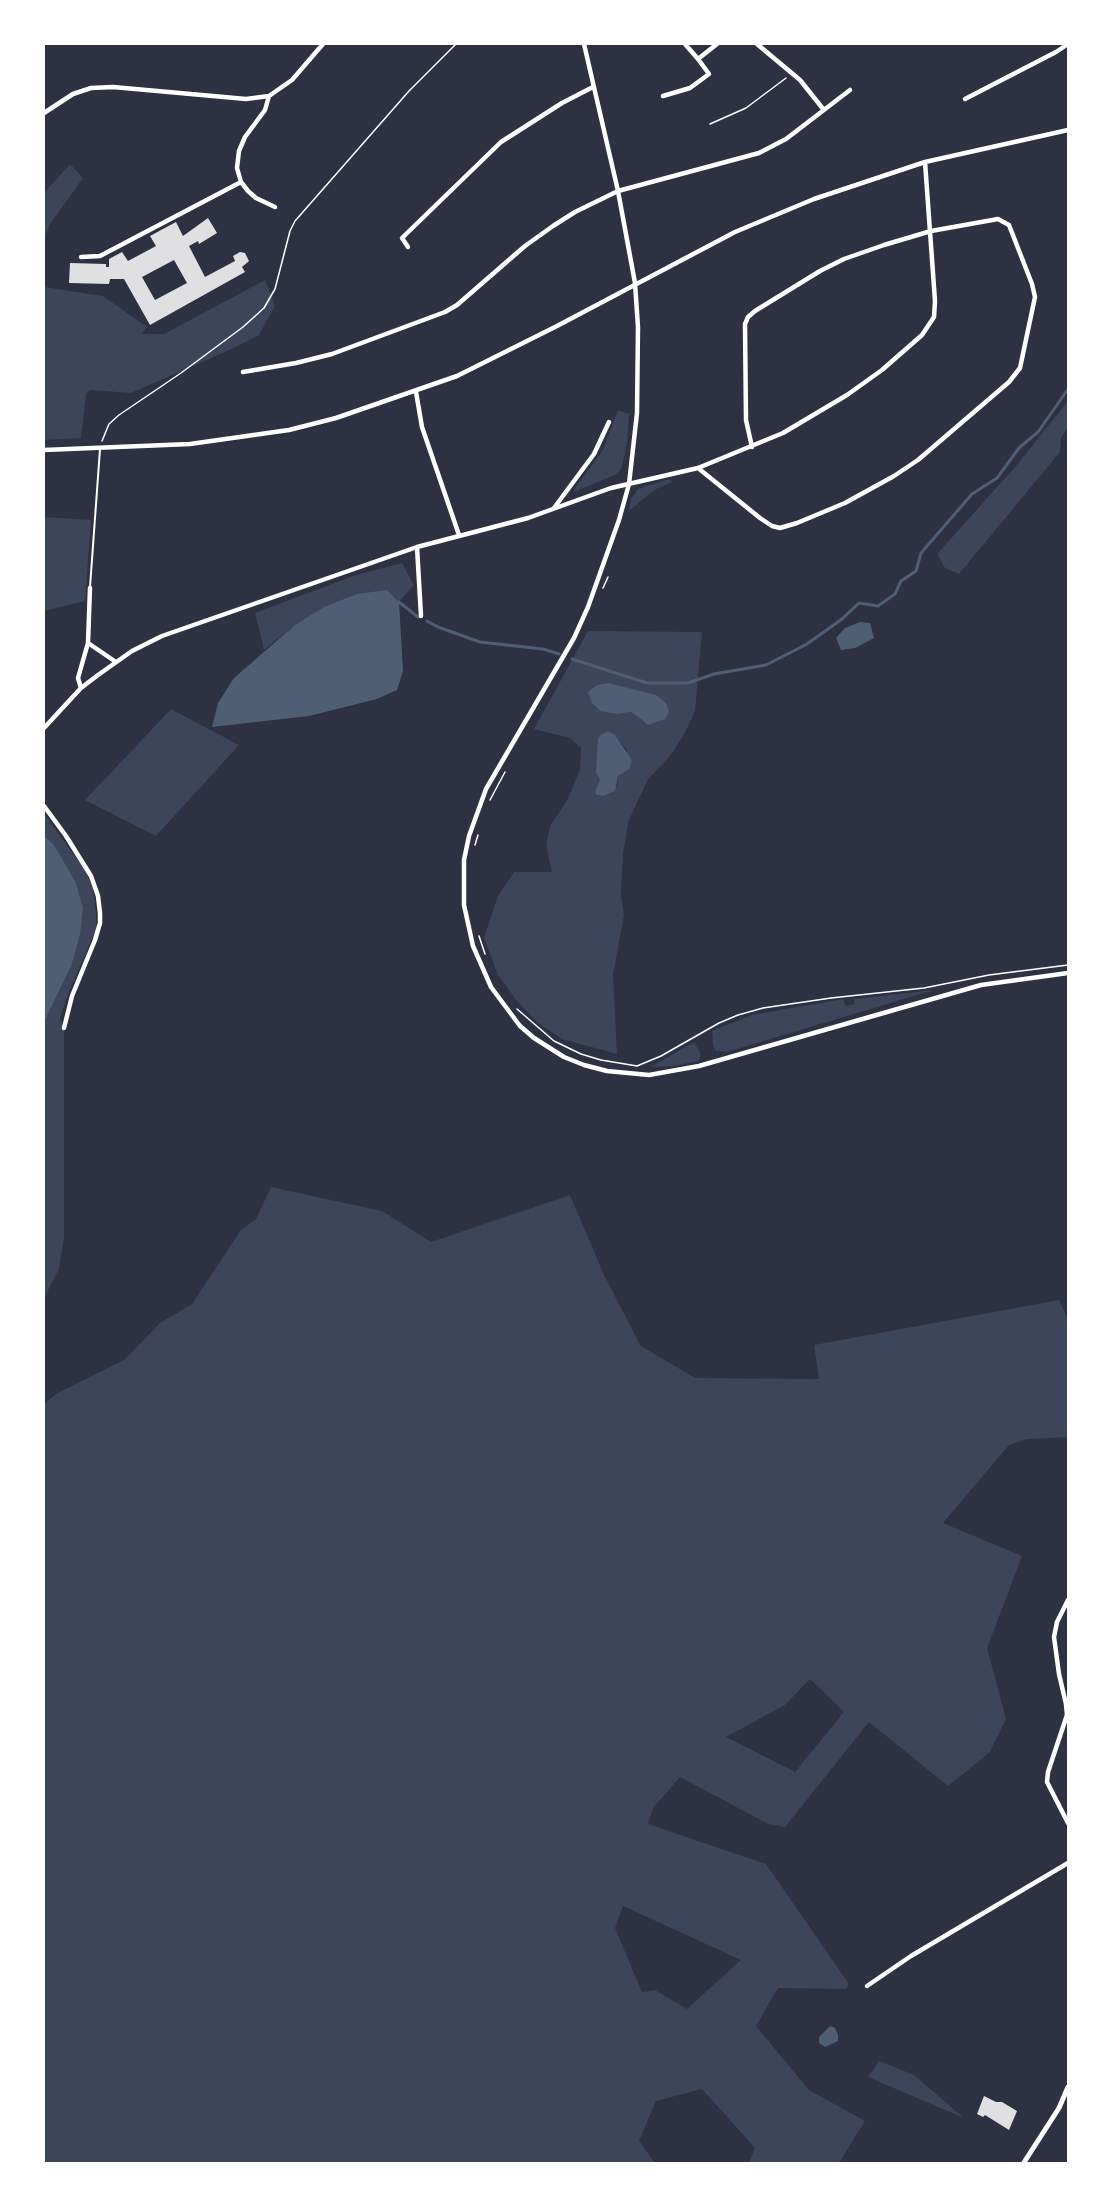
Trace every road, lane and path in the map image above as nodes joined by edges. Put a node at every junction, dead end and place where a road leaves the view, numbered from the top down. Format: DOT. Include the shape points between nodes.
graph roads {
  1 [pos="323,44"];
  2 [pos="456,44"];
  3 [pos="584,44"];
  4 [pos="685,44"];
  5 [pos="717,44"];
  6 [pos="758,44"];
  7 [pos="1068,44"];
  8 [pos="698,59"];
  9 [pos="792,74"];
  10 [pos="594,87"];
  11 [pos="850,90"];
  12 [pos="269,96"];
  13 [pos="663,96"];
  14 [pos="965,99"];
  15 [pos="824,110"];
  16 [pos="44,113"];
  17 [pos="710,124"];
  18 [pos="1068,130"];
  19 [pos="925,162"];
  20 [pos="242,182"];
  21 [pos="618,191"];
  22 [pos="275,207"];
  23 [pos="931,231"];
  24 [pos="408,247"];
  25 [pos="81,257"];
  26 [pos="635,284"];
  27 [pos="243,372"];
  28 [pos="416,392"];
  29 [pos="609,422"];
  30 [pos="752,447"];
  31 [pos="100,449"];
  32 [pos="44,450"];
  33 [pos="698,468"];
  34 [pos="629,484"];
  35 [pos="554,508"];
  36 [pos="459,535"];
  37 [pos="417,547"];
  38 [pos="608,577"];
  39 [pos="90,588"];
  40 [pos="600,595"];
  41 [pos="421,616"];
  42 [pos="88,643"];
  43 [pos="116,662"];
  44 [pos="81,688"];
  45 [pos="44,728"];
  46 [pos="506,770"];
  47 [pos="491,800"];
  48 [pos="44,806"];
  49 [pos="479,827"];
  50 [pos="475,848"];
  51 [pos="477,930"];
  52 [pos="486,957"];
  53 [pos="1068,965"];
  54 [pos="1068,974"];
  55 [pos="512,1004"];
  56 [pos="64,1028"];
  57 [pos="1068,1600"];
  58 [pos="1068,1823"];
  59 [pos="1068,1863"];
  60 [pos="867,1986"];
  61 [pos="1068,2087"];
  62 [pos="1023,2163"];
  1 -- 12 [label="street" via="292,80"];
  2 -- 31 [label="path" via="409,91 296,221 275,289 264,308 190,367 118,415 109,424"];
  3 -- 10 [label="street"];
  4 -- 8 [label="street"];
  5 -- 8 [label="street"];
  6 -- 9 [label="street"];
  7 -- 14 [label="street"];
  8 -- 13 [label="street" via="709,74 690,88"];
  9 -- 15 [label="street"];
  9 -- 17 [label="path" via="746,108"];
  10 -- 21 [label="street"];
  10 -- 24 [label="street" via="501,142 402,238"];
  11 -- 15 [label="street"];
  12 -- 16 [label="street" via="238,99 91,88 73,94"];
  12 -- 20 [label="street" via="265,110 238,151 237,168"];
  15 -- 21 [label="street" via="786,139 759,153"];
  18 -- 19 [label="street"];
  19 -- 23 [label="street"];
  19 -- 26 [label="street" via="814,199 735,232"];
  20 -- 22 [label="street" via="256,198"];
  20 -- 25 [label="street" via="100,256"];
  21 -- 26 [label="street"];
  21 -- 27 [label="street" via="553,226 445,312 332,354"];
  23 -- 30 [label="street" via="934,317 922,335 847,395"];
  23 -- 30 [label="street" via="844,259 748,317 746,420"];
  23 -- 33 [label="street" via="998,219 1012,230 1035,297 1020,368 1009,382 894,476 845,502 780,528 760,518"];
  26 -- 28 [label="street" via="457,376"];
  26 -- 34 [label="street" via="639,379"];
  28 -- 31 [label="street" via="289,430 190,444"];
  28 -- 36 [label="street" via="422,427"];
  29 -- 35 [label="street" via="594,454"];
  30 -- 33 [label="street"];
  31 -- 32 [label="street"];
  31 -- 39 [label="lane"];
  33 -- 34 [label="street"];
  34 -- 35 [label="street"];
  34 -- 54 [label="street" via="588,607 486,789 464,860 467,927 484,973 513,1017 534,1038 584,1065 626,1075 669,1073 963,989"];
  35 -- 36 [label="street"];
  36 -- 37 [label="street"];
  37 -- 41 [label="street"];
  37 -- 43 [label="street" via="162,636"];
  38 -- 40 [label="path"];
  39 -- 42 [label="street"];
  42 -- 43 [label="street"];
  42 -- 44 [label="street" via="78,678"];
  43 -- 44 [label="street"];
  44 -- 45 [label="street"];
  46 -- 47 [label="path"];
  48 -- 56 [label="street" via="91,876 100,913 95,940 72,996"];
  49 -- 50 [label="path"];
  51 -- 52 [label="path"];
  53 -- 55 [label="path" via="763,1008 719,1023 637,1066 591,1057 554,1041"];
  57 -- 58 [label="street" via="1054,1637 1066,1715 1047,1782"];
  59 -- 60 [label="street"];
  61 -- 62 [label="street"];
}
